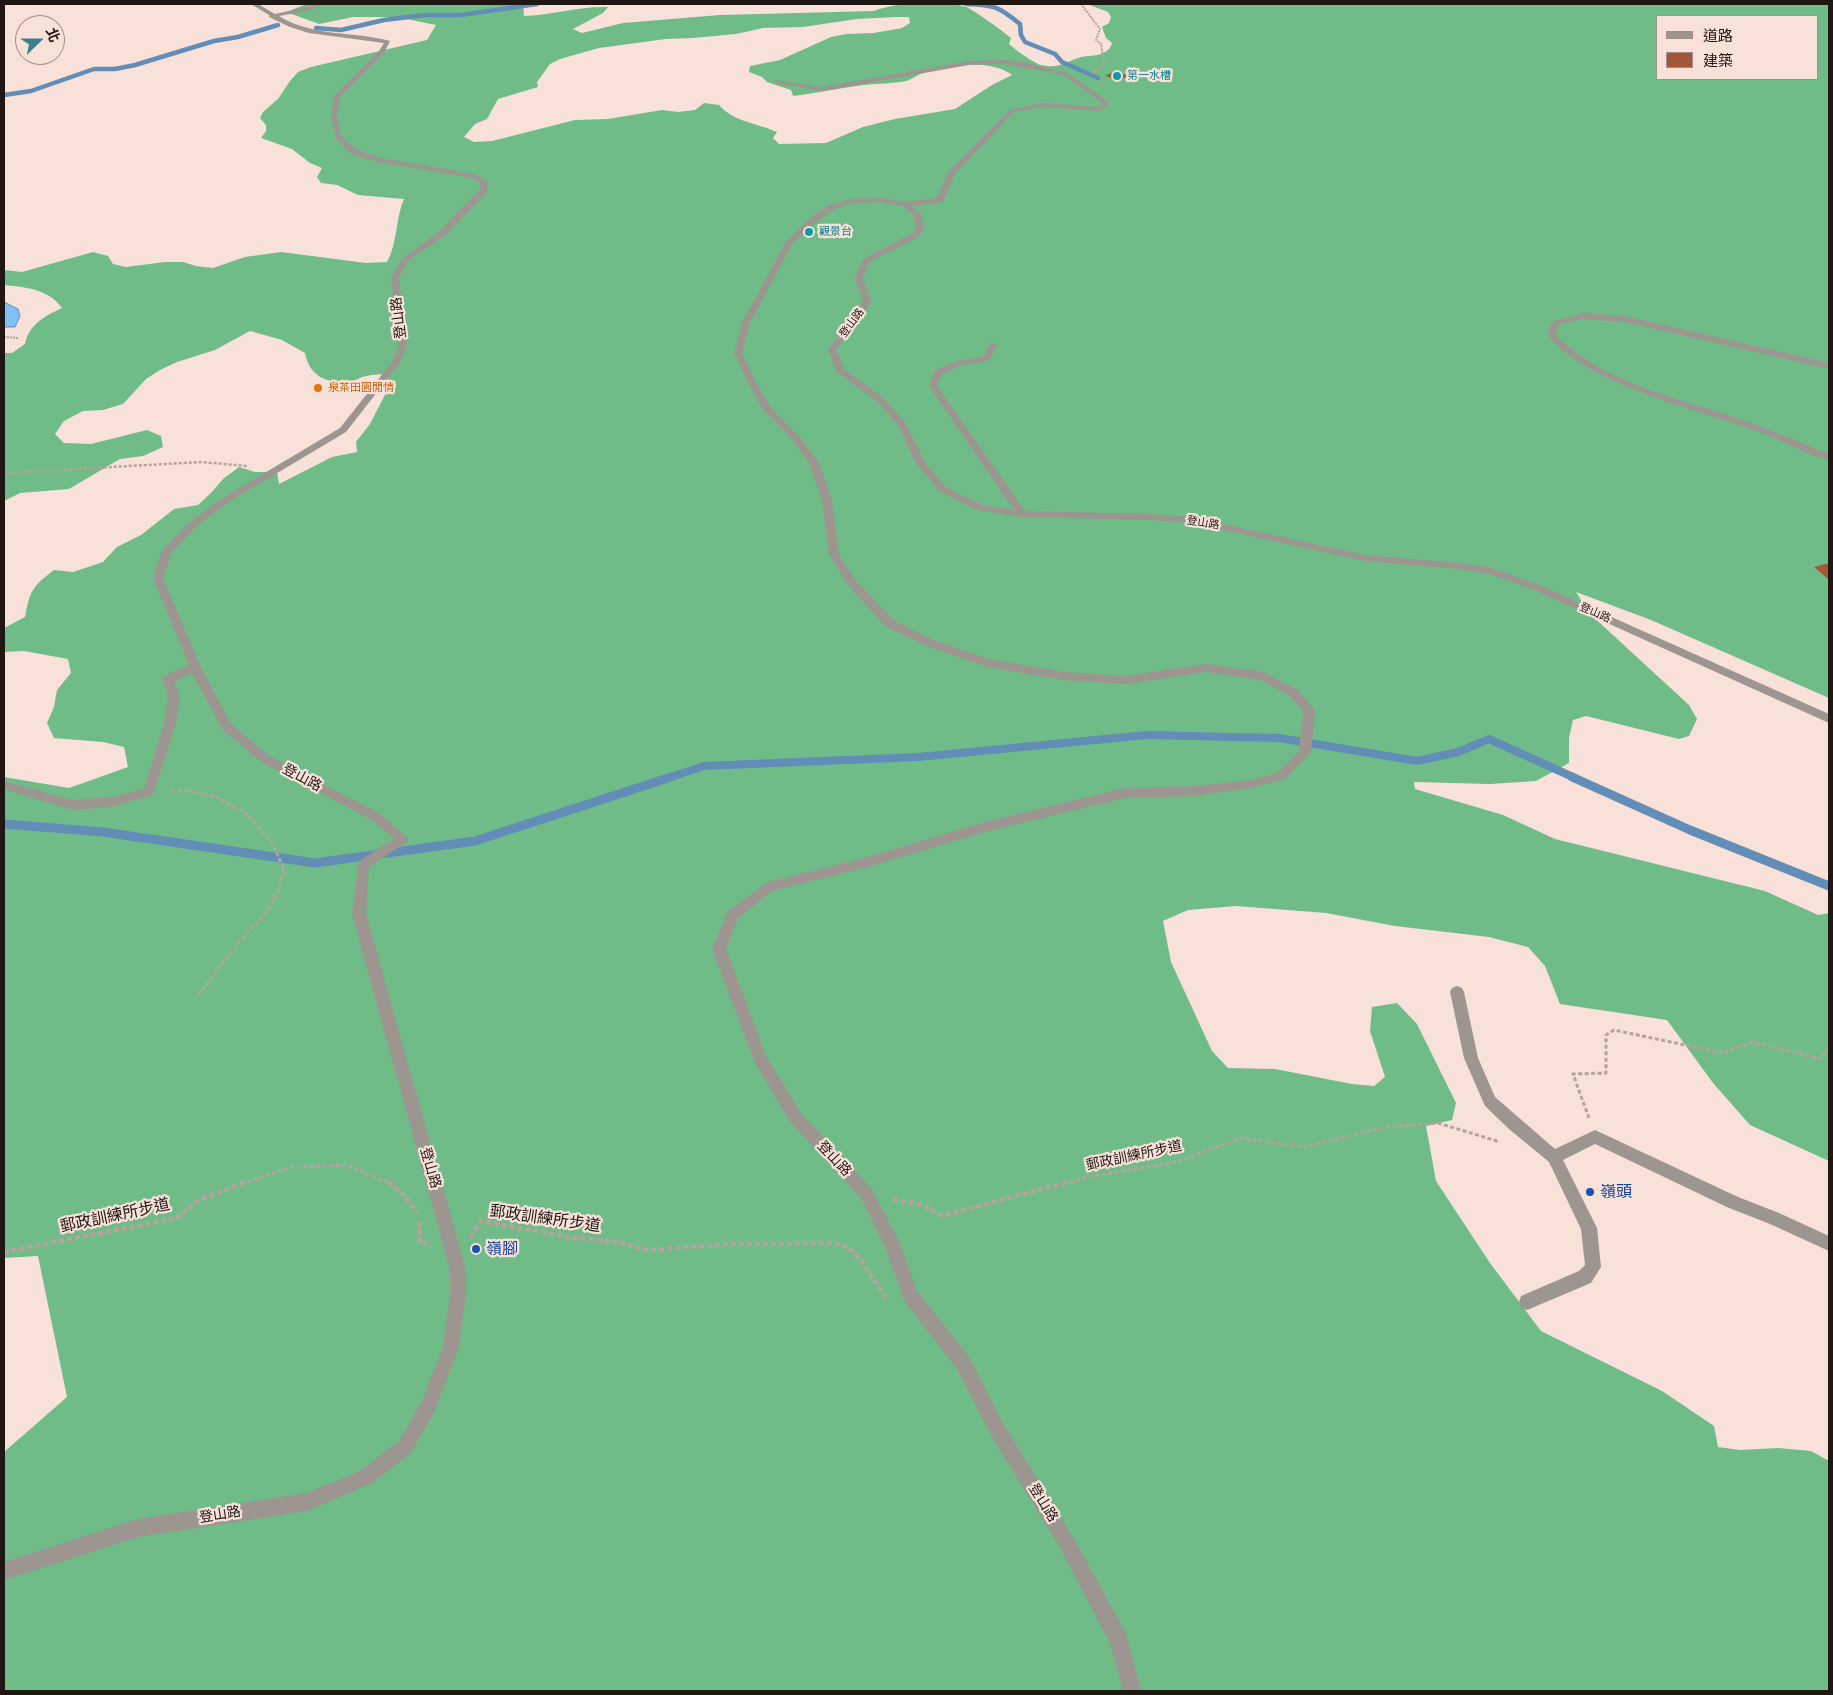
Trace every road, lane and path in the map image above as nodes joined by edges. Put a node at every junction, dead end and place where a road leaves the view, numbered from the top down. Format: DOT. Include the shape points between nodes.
graph roads {
  1 [pos="254,4"];
  2 [pos="319,4"];
  3 [pos="1081,4"];
  4 [pos="271,16"];
  5 [pos="1075,79"];
  6 [pos="777,81"];
  7 [pos="905,204"];
  8 [pos="4,337"];
  9 [pos="19,338"];
  10 [pos="993,345"];
  11 [pos="1829,366"];
  12 [pos="1829,457"];
  13 [pos="252,466"];
  14 [pos="4,473"];
  15 [pos="1022,514"];
  16 [pos="195,667"];
  17 [pos="1829,718"];
  18 [pos="4,785"];
  19 [pos="149,792"];
  20 [pos="1457,992"];
  21 [pos="196,998"];
  22 [pos="1829,1047"];
  23 [pos="1595,1137"];
  24 [pos="1507,1144"];
  25 [pos="1554,1157"];
  26 [pos="866,1193"];
  27 [pos="1829,1244"];
  28 [pos="452,1245"];
  29 [pos="4,1252"];
  30 [pos="911,1296"];
  31 [pos="1527,1302"];
  32 [pos="4,1571"];
  33 [pos="1132,1691"];
  1 -- 4 [label="street"];
  2 -- 4 [label="street" via="310,9"];
  3 -- 5 [label="path" via="1100,29 1096,40 1101,44 1104,64 1099,70"];
  4 -- 16 [label="street, 登山路" via="298,28 388,42 378,57 338,96 334,118 338,137 354,152 380,160 474,176 484,181 484,190 443,233 406,259 395,278 403,345 396,362 343,430 224,501 191,526 166,552 158,578"];
  5 -- 6 [label="street" via="1050,70 1005,62 970,64 823,89"];
  5 -- 7 [label="street" via="1085,90 1105,102 1105,106 1098,109 1047,104 1013,110 952,172 940,200"];
  7 -- 15 [label="street, 登山路" via="918,214 920,230 912,238 866,261 859,278 867,302 832,350 840,370 883,402 903,426 920,462 942,489 980,508"];
  7 -- 26 [label="street, 登山路" via="881,200 851,201 830,208 810,223 789,243 746,323 738,353 768,410 794,436 814,463 827,501 834,555 852,584 890,624 930,643 987,663 1064,676 1126,680 1206,668 1264,676 1294,693 1309,710 1305,752 1281,776 1251,784 1195,791 1125,793 1081,802 768,888 733,915 719,949 760,1059 796,1118"];
  8 -- 9 [label="path"];
  10 -- 15 [label="street" via="986,359 960,363 938,372 933,386"];
  11 -- 12 [label="street" via="1624,319 1584,316 1555,322 1552,335 1568,352 1606,374"];
  13 -- 14 [label="path" via="201,462"];
  15 -- 17 [label="street, 登山路" via="1191,520 1365,558 1492,571 1538,588"];
  16 -- 19 [label="street" via="168,679 174,696 170,724"];
  16 -- 28 [label="street, 登山路" via="226,726 265,759 376,818 403,839 363,865 359,914"];
  18 -- 19 [label="street" via="72,805 111,802"];
  19 -- 21 [label="path" via="182,790 215,796 248,815 273,844 284,870 278,892 267,912"];
  20 -- 25 [label="street" via="1471,1058 1490,1101"];
  22 -- 23 [label="path" via="1821,1059 1752,1042 1723,1053 1614,1030 1606,1035 1606,1073 1573,1074"];
  23 -- 25 [label="street"];
  23 -- 27 [label="street" via="1734,1204 1774,1218"];
  24 -- 26 [label="path, 郵政訓練所步道" via="1438,1123 1387,1127 1303,1147 1240,1138 1180,1161 1088,1177 942,1216 922,1205"];
  25 -- 31 [label="street" via="1588,1228 1593,1267 1585,1277"];
  26 -- 30 [label="street, 登山路" via="892,1244"];
  28 -- 29 [label="path, 郵政訓練所步道" via="420,1243 419,1215 406,1197 393,1184 346,1165 291,1167 214,1193 197,1201 177,1218"];
  28 -- 30 [label="path, 郵政訓練所步道" via="473,1236 480,1221 574,1238 619,1242 645,1250 729,1244 833,1243 848,1247 862,1261 889,1303"];
  28 -- 32 [label="street, 登山路" via="458,1270 458,1294 451,1347 428,1406 405,1446 366,1477 307,1502 138,1528"];
  30 -- 33 [label="street, 登山路" via="963,1363 999,1433 1064,1538 1119,1640"];
}
